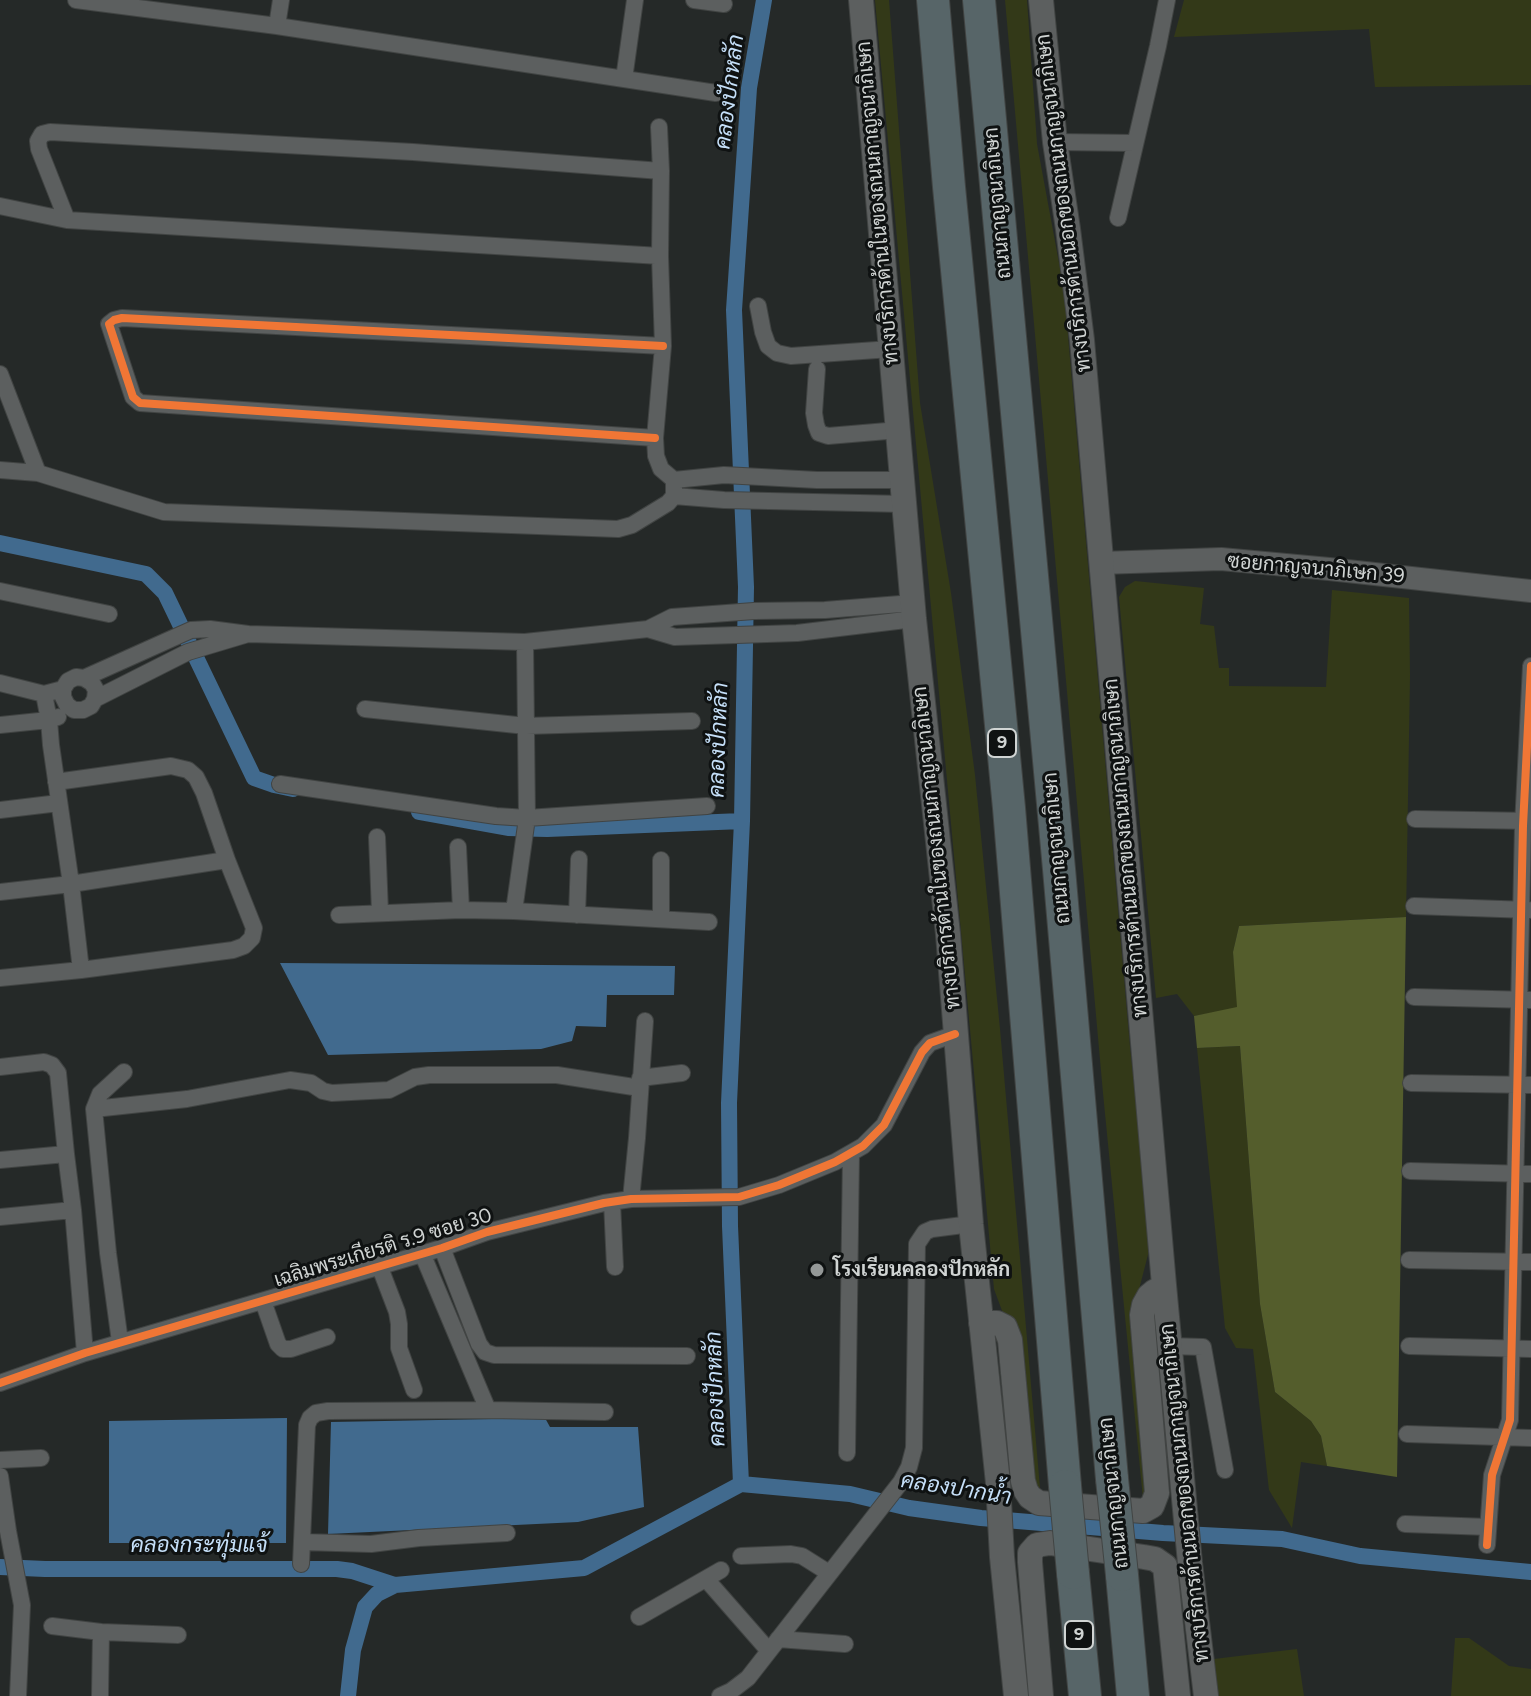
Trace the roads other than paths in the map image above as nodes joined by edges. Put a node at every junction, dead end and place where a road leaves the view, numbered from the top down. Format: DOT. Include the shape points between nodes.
graph roads {
  1 [pos="76,0"];
  2 [pos="281,0"];
  3 [pos="635,0"];
  4 [pos="694,0"];
  5 [pos="861,0"];
  6 [pos="933,0"];
  7 [pos="979,0"];
  8 [pos="1041,0"];
  9 [pos="1167,0"];
  10 [pos="724,4"];
  11 [pos="277,26"];
  12 [pos="624,79"];
  13 [pos="716,93"];
  14 [pos="659,127"];
  15 [pos="1055,142"];
  16 [pos="1135,143"];
  17 [pos="661,171"];
  18 [pos="0,206"];
  19 [pos="1118,218"];
  20 [pos="67,220"];
  21 [pos="660,256"];
  22 [pos="758,306"];
  23 [pos="663,346"];
  24 [pos="891,349"];
  25 [pos="817,369"];
  26 [pos="0,374"];
  27 [pos="899,430"];
  28 [pos="655,438"];
  29 [pos="0,470"];
  30 [pos="38,473"];
  31 [pos="674,488"];
  32 [pos="903,492"];
  33 [pos="1101,563"];
  34 [pos="0,591"];
  35 [pos="1531,591"];
  36 [pos="914,611"];
  37 [pos="109,614"];
  38 [pos="648,629"];
  39 [pos="248,634"];
  40 [pos="525,642"];
  41 [pos="1531,666"];
  42 [pos="84,678"];
  43 [pos="0,683"];
  44 [pos="63,689"];
  45 [pos="44,694"];
  46 [pos="95,699"];
  47 [pos="365,709"];
  48 [pos="74,710"];
  49 [pos="49,720"];
  50 [pos="692,721"];
  51 [pos="0,725"];
  52 [pos="526,726"];
  53 [pos="1529,734"];
  54 [pos="56,782"];
  55 [pos="280,784"];
  56 [pos="59,803"];
  57 [pos="707,806"];
  58 [pos="0,810"];
  59 [pos="1415,819"];
  60 [pos="526,821"];
  61 [pos="1527,821"];
  62 [pos="377,837"];
  63 [pos="458,847"];
  64 [pos="579,859"];
  65 [pos="227,860"];
  66 [pos="661,860"];
  67 [pos="71,884"];
  68 [pos="0,892"];
  69 [pos="1414,906"];
  70 [pos="461,910"];
  71 [pos="1526,910"];
  72 [pos="514,911"];
  73 [pos="380,912"];
  74 [pos="339,915"];
  75 [pos="577,915"];
  76 [pos="661,919"];
  77 [pos="709,922"];
  78 [pos="81,970"];
  79 [pos="0,978"];
  80 [pos="1414,997"];
  81 [pos="1525,1000"];
  82 [pos="645,1021"];
  83 [pos="955,1034"];
  84 [pos="0,1067"];
  85 [pos="124,1072"];
  86 [pos="682,1073"];
  87 [pos="640,1083"];
  88 [pos="1411,1083"];
  89 [pos="1524,1085"];
  90 [pos="94,1109"];
  91 [pos="851,1153"];
  92 [pos="66,1154"];
  93 [pos="0,1160"];
  94 [pos="1410,1171"];
  95 [pos="1523,1174"];
  96 [pos="631,1199"];
  97 [pos="612,1202"];
  98 [pos="73,1210"];
  99 [pos="0,1217"];
  100 [pos="971,1224"];
  101 [pos="442,1248"];
  102 [pos="422,1253"];
  103 [pos="1409,1260"];
  104 [pos="1513,1262"];
  105 [pos="1531,1262"];
  106 [pos="379,1265"];
  107 [pos="615,1267"];
  108 [pos="1164,1291"];
  109 [pos="263,1301"];
  110 [pos="981,1323"];
  111 [pos="327,1337"];
  112 [pos="120,1342"];
  113 [pos="1169,1346"];
  114 [pos="1409,1346"];
  115 [pos="1512,1349"];
  116 [pos="1531,1349"];
  117 [pos="85,1353"];
  118 [pos="687,1356"];
  119 [pos="0,1383"];
  120 [pos="414,1390"];
  121 [pos="488,1410"];
  122 [pos="605,1412"];
  123 [pos="1407,1434"];
  124 [pos="1505,1437"];
  125 [pos="1531,1438"];
  126 [pos="847,1453"];
  127 [pos="41,1458"];
  128 [pos="0,1460"];
  129 [pos="1225,1470"];
  130 [pos="0,1476"];
  131 [pos="1405,1524"];
  132 [pos="1488,1527"];
  133 [pos="507,1533"];
  134 [pos="302,1542"];
  135 [pos="1487,1545"];
  136 [pos="741,1556"];
  137 [pos="301,1564"];
  138 [pos="721,1570"];
  139 [pos="829,1573"];
  140 [pos="706,1579"];
  141 [pos="639,1617"];
  142 [pos="52,1626"];
  143 [pos="101,1632"];
  144 [pos="178,1635"];
  145 [pos="845,1644"];
  146 [pos="774,1645"];
  147 [pos="728,1694"];
  148 [pos="18,1696"];
  149 [pos="100,1696"];
  150 [pos="1016,1696"];
  151 [pos="1041,1696"];
  152 [pos="1085,1696"];
  153 [pos="1133,1696"];
  154 [pos="1178,1696"];
  155 [pos="1206,1696"];
  1 -- 11 [label="street"];
  2 -- 11 [label="street"];
  3 -- 12 [label="street"];
  4 -- 10 [label="street"];
  5 -- 24 [label="main road, ทางบริการด้านในของถนนกาญจนาภิเษก"];
  6 -- 152 [label="highway, 9, bridge"];
  7 -- 153 [label="highway, ถนนกาญจนาภิเษก / 9, bridge"];
  8 -- 15 [label="main road, ทางบริการด้านนอกของถนนกาญจนาภิเษก"];
  9 -- 16 [label="street"];
  11 -- 12 [label="street"];
  12 -- 13 [label="street"];
  14 -- 17 [label="street"];
  15 -- 16 [label="street"];
  15 -- 33 [label="main road, ทางบริการด้านนอกของถนนกาญจนาภิเษก" via="1082,340"];
  16 -- 19 [label="street"];
  17 -- 20 [label="street" via="50,132 42,134 39,149"];
  17 -- 21 [label="street"];
  18 -- 20 [label="street"];
  20 -- 21 [label="street"];
  21 -- 23 [label="street"];
  22 -- 24 [label="street" via="768,346 777,353"];
  23 -- 28 [label="street"];
  23 -- 28 [label="street" via="122,318 109,324 133,397 140,403"];
  24 -- 27 [label="main road, ทางบริการด้านในของถนนกาญจนาภิเษก"];
  25 -- 27 [label="street" via="814,413 819,433"];
  26 -- 30 [label="street"];
  27 -- 32 [label="main road, ทางบริการด้านในของถนนกาญจนาภิเษก"];
  28 -- 31 [label="street" via="656,456"];
  29 -- 30 [label="street"];
  30 -- 31 [label="street" via="164,512 618,529 668,503"];
  31 -- 32 [label="street" via="724,500 764,501"];
  31 -- 32 [label="street" via="724,475"];
  32 -- 36 [label="main road, ทางบริการด้านในของถนนกาญจนาภิเษก"];
  33 -- 35 [label="street, ซอยกาญจนาภิเษก 39" via="1221,559"];
  33 -- 108 [label="main road, ทางบริการด้านนอกของถนนกาญจนาภิเษก"];
  34 -- 37 [label="street"];
  36 -- 38 [label="street" via="754,611 672,617"];
  36 -- 38 [label="street" via="797,633 675,637"];
  36 -- 83 [label="main road, ทางบริการด้านในของถนนกาญจนาภิเษก"];
  38 -- 40 [label="street"];
  39 -- 40 [label="street"];
  39 -- 42 [label="street" via="191,630"];
  39 -- 46 [label="street" via="188,652"];
  40 -- 52 [label="street"];
  41 -- 53 [label="street"];
  42 -- 44 [label="street" via="68,681"];
  42 -- 46 [label="street" via="96,690"];
  43 -- 45 [label="street"];
  44 -- 45 [label="street"];
  44 -- 48 [label="street"];
  45 -- 49 [label="street"];
  46 -- 48 [label="street" via="91,706"];
  47 -- 52 [label="street"];
  48 -- 49 [label="street"];
  49 -- 51 [label="street"];
  49 -- 54 [label="street"];
  50 -- 52 [label="street"];
  52 -- 60 [label="street"];
  53 -- 61 [label="street"];
  54 -- 56 [label="street"];
  54 -- 65 [label="street" via="171,766 188,770 204,793"];
  55 -- 60 [label="street"];
  56 -- 58 [label="street"];
  56 -- 67 [label="street"];
  57 -- 60 [label="street"];
  59 -- 61 [label="street"];
  60 -- 72 [label="street"];
  61 -- 71 [label="street"];
  62 -- 73 [label="street"];
  63 -- 70 [label="street"];
  64 -- 75 [label="street"];
  65 -- 67 [label="street"];
  65 -- 78 [label="street" via="254,928 244,946"];
  66 -- 76 [label="street"];
  67 -- 68 [label="street"];
  67 -- 78 [label="street"];
  69 -- 71 [label="street"];
  70 -- 72 [label="street"];
  70 -- 73 [label="street"];
  71 -- 81 [label="street"];
  72 -- 75 [label="street"];
  73 -- 74 [label="street"];
  75 -- 76 [label="street"];
  76 -- 77 [label="street"];
  78 -- 79 [label="street"];
  80 -- 81 [label="street"];
  81 -- 89 [label="street"];
  82 -- 87 [label="street"];
  83 -- 91 [label="street, เฉลิมพระเกียรติ ร.9 ซอย 30" via="930,1043 922,1052 884,1125"];
  83 -- 100 [label="main road, ทางบริการด้านในของถนนกาญจนาภิเษก"];
  84 -- 92 [label="street" via="52,1065 58,1073"];
  85 -- 90 [label="street" via="100,1094"];
  86 -- 87 [label="street"];
  87 -- 90 [label="street" via="557,1075 429,1075 389,1090 332,1093 290,1080"];
  87 -- 96 [label="street"];
  88 -- 89 [label="street"];
  89 -- 95 [label="street"];
  90 -- 112 [label="street"];
  91 -- 96 [label="street, เฉลิมพระเกียรติ ร.9 ซอย 30" via="739,1197"];
  91 -- 126 [label="street"];
  92 -- 93 [label="street"];
  92 -- 98 [label="street"];
  94 -- 95 [label="street"];
  95 -- 104 [label="street"];
  96 -- 97 [label="street, เฉลิมพระเกียรติ ร.9 ซอย 30"];
  97 -- 101 [label="street, เฉลิมพระเกียรติ ร.9 ซอย 30"];
  97 -- 107 [label="street"];
  98 -- 99 [label="street"];
  98 -- 117 [label="street"];
  100 -- 110 [label="main road, ทางบริการด้านในของถนนกาญจนาภิเษก"];
  100 -- 139 [label="street" via="932,1229 917,1244 914,1448 909,1467"];
  101 -- 102 [label="street, เฉลิมพระเกียรติ ร.9 ซอย 30"];
  101 -- 118 [label="street" via="485,1352"];
  102 -- 106 [label="street, เฉลิมพระเกียรติ ร.9 ซอย 30"];
  102 -- 121 [label="street"];
  103 -- 104 [label="street"];
  104 -- 105 [label="street"];
  104 -- 115 [label="street"];
  106 -- 109 [label="street, เฉลิมพระเกียรติ ร.9 ซอย 30"];
  106 -- 120 [label="street" via="397,1312 399,1348"];
  108 -- 110 [label="main road" via="1149,1296 1142,1315 1157,1493 1152,1506 1143,1511 1039,1503 1030,1497 1023,1481 1010,1340 1005,1327"];
  108 -- 113 [label="main road, ทางบริการด้านนอกของถนนกาญจนาภิเษก"];
  109 -- 111 [label="street" via="283,1349"];
  109 -- 112 [label="street, เฉลิมพระเกียรติ ร.9 ซอย 30"];
  110 -- 150 [label="main road, ทางบริการด้านในของถนนกาญจนาภิเษก"];
  112 -- 117 [label="street, เฉลิมพระเกียรติ ร.9 ซอย 30"];
  113 -- 129 [label="street" via="1203,1347"];
  113 -- 155 [label="main road, ทางบริการด้านนอกของถนนกาญจนาภิเษก"];
  114 -- 115 [label="street"];
  115 -- 116 [label="street"];
  115 -- 124 [label="street"];
  117 -- 119 [label="street, เฉลิมพระเกียรติ ร.9 ซอย 30"];
  121 -- 122 [label="street"];
  121 -- 134 [label="street" via="316,1413 307,1425"];
  123 -- 124 [label="street"];
  124 -- 125 [label="street"];
  124 -- 132 [label="street" via="1492,1475"];
  127 -- 128 [label="street"];
  130 -- 148 [label="street" via="22,1602"];
  131 -- 132 [label="street"];
  132 -- 135 [label="street"];
  133 -- 134 [label="street" via="371,1544"];
  134 -- 137 [label="street"];
  136 -- 139 [label="street" via="802,1556"];
  138 -- 140 [label="street"];
  139 -- 146 [label="street"];
  140 -- 141 [label="street"];
  140 -- 146 [label="street"];
  142 -- 143 [label="street"];
  143 -- 144 [label="street"];
  143 -- 149 [label="street"];
  145 -- 146 [label="street"];
  146 -- 147 [label="street"];
  151 -- 154 [label="main road" via="1030,1553 1037,1545 1050,1543 1155,1559 1165,1566"];
}
